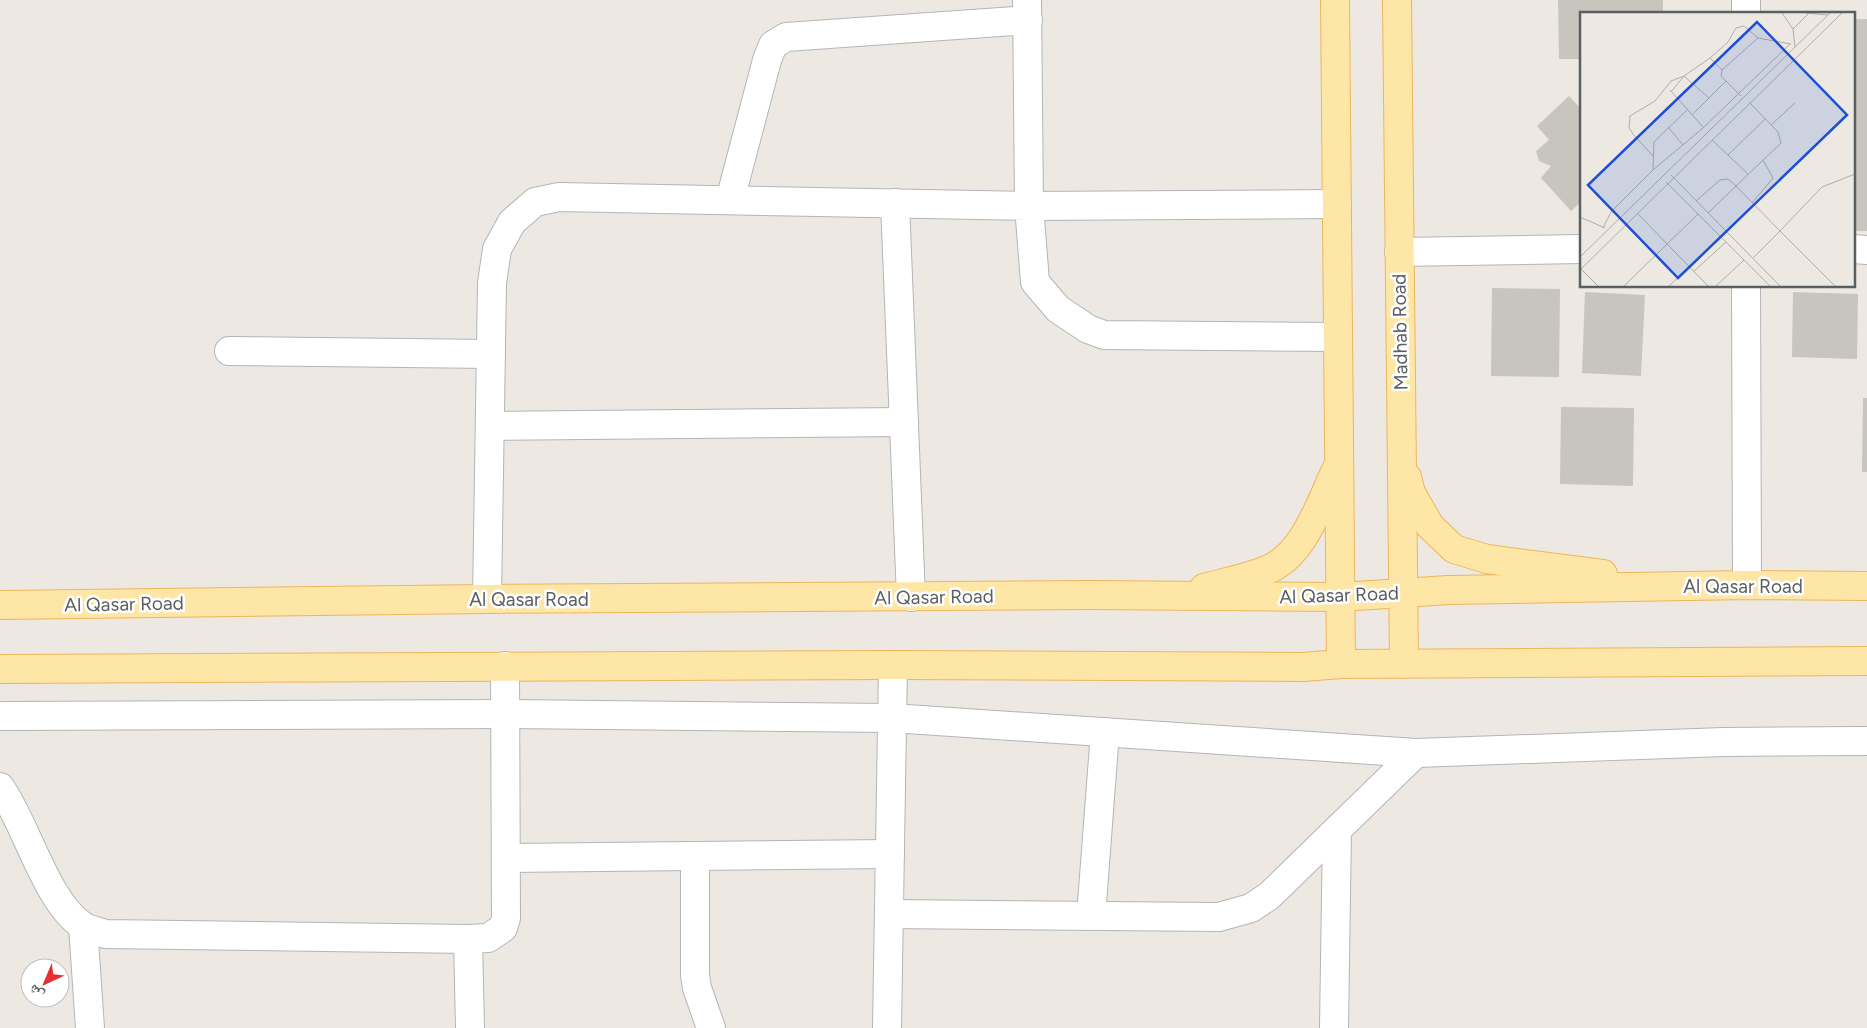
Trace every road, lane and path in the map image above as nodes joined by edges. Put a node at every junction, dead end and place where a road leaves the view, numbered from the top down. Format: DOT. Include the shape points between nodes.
graph roads {
  1 [pos="1335,0"];
  2 [pos="1397,0"];
  3 [pos="1028,10"];
  4 [pos="730,200"];
  5 [pos="895,203"];
  6 [pos="1337,204"];
  7 [pos="1029,206"];
  8 [pos="1580,249"];
  9 [pos="1854,249"];
  10 [pos="1867,250"];
  11 [pos="1399,252"];
  12 [pos="1746,288"];
  13 [pos="1338,337"];
  14 [pos="228,351"];
  15 [pos="491,354"];
  16 [pos="904,422"];
  17 [pos="490,426"];
  18 [pos="1402,452"];
  19 [pos="1340,462"];
  20 [pos="1747,586"];
  21 [pos="1867,586"];
  22 [pos="1679,587"];
  23 [pos="1403,593"];
  24 [pos="911,597"];
  25 [pos="1174,597"];
  26 [pos="1340,597"];
  27 [pos="488,599"];
  28 [pos="0,605"];
  29 [pos="1867,661"];
  30 [pos="1342,664"];
  31 [pos="1404,664"];
  32 [pos="893,665"];
  33 [pos="505,666"];
  34 [pos="0,669"];
  35 [pos="506,714"];
  36 [pos="0,716"];
  37 [pos="892,718"];
  38 [pos="1105,732"];
  39 [pos="1867,741"];
  40 [pos="1416,753"];
  41 [pos="0,787"];
  42 [pos="1337,830"];
  43 [pos="890,854"];
  44 [pos="695,856"];
  45 [pos="507,858"];
  46 [pos="889,914"];
  47 [pos="1091,916"];
  48 [pos="83,926"];
  49 [pos="468,939"];
  50 [pos="90,1028"];
  51 [pos="470,1028"];
  52 [pos="711,1028"];
  53 [pos="887,1028"];
  54 [pos="1334,1028"];
  1 -- 6 [label="main road"];
  2 -- 11 [label="main road, Madhab Road"];
  3 -- 4 [label="street" via="786,37 773,44"];
  3 -- 7 [label="street"];
  4 -- 5 [label="street"];
  4 -- 15 [label="street" via="559,197 535,202 512,222 498,249 492,283"];
  5 -- 7 [label="street"];
  5 -- 16 [label="street"];
  6 -- 7 [label="street"];
  6 -- 13 [label="main road"];
  7 -- 13 [label="street" via="1035,282 1058,309 1088,329 1104,335"];
  8 -- 11 [label="street"];
  9 -- 10 [label="street"];
  11 -- 18 [label="main road, Madhab Road"];
  12 -- 20 [label="street"];
  13 -- 19 [label="main road"];
  14 -- 15 [label="street"];
  15 -- 17 [label="street"];
  16 -- 17 [label="street"];
  16 -- 24 [label="street"];
  17 -- 27 [label="street"];
  18 -- 22 [label="main road" via="1411,493 1430,526 1454,549 1486,559 1594,572"];
  18 -- 23 [label="main road, Madhab Road"];
  19 -- 25 [label="main road" via="1301,542 1286,558 1268,570"];
  19 -- 26 [label="main road"];
  20 -- 21 [label="main road, Al Qasar Road"];
  20 -- 22 [label="main road, Al Qasar Road"];
  22 -- 23 [label="main road, Al Qasar Road"];
  23 -- 26 [label="main road, Al Qasar Road"];
  23 -- 31 [label="main road, Madhab Road"];
  24 -- 25 [label="main road, Al Qasar Road"];
  24 -- 27 [label="main road, Al Qasar Road"];
  25 -- 26 [label="main road, Al Qasar Road"];
  26 -- 30 [label="main road"];
  27 -- 28 [label="main road, Al Qasar Road"];
  29 -- 31 [label="main road"];
  30 -- 31 [label="main road"];
  30 -- 32 [label="main road" via="1303,667"];
  32 -- 33 [label="main road"];
  32 -- 37 [label="street"];
  33 -- 34 [label="main road"];
  33 -- 35 [label="street"];
  35 -- 36 [label="street"];
  35 -- 37 [label="street"];
  35 -- 45 [label="street"];
  37 -- 38 [label="street"];
  37 -- 43 [label="street"];
  38 -- 40 [label="street"];
  38 -- 47 [label="street"];
  39 -- 40 [label="street" via="1724,742"];
  40 -- 42 [label="street"];
  41 -- 48 [label="street" via="50,884 64,907"];
  42 -- 47 [label="street" via="1269,896 1251,908 1219,917"];
  42 -- 54 [label="street"];
  43 -- 44 [label="street"];
  43 -- 46 [label="street"];
  44 -- 45 [label="street"];
  44 -- 52 [label="street" via="695,975"];
  45 -- 49 [label="street" via="503,928 488,938"];
  46 -- 47 [label="street"];
  46 -- 53 [label="street"];
  48 -- 49 [label="street" via="105,934"];
  48 -- 50 [label="street"];
  49 -- 51 [label="street"];
}
